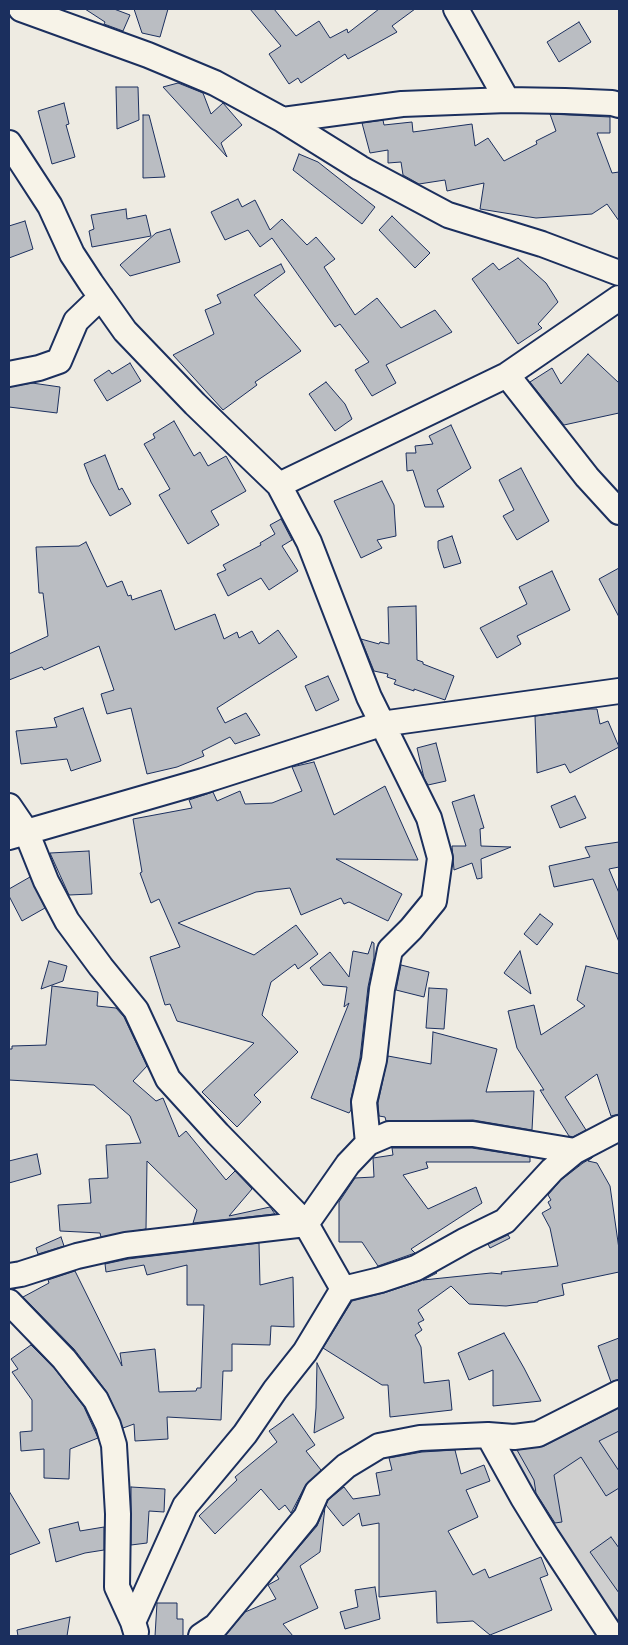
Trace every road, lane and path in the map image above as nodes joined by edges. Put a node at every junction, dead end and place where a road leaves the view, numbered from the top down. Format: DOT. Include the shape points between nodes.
graph roads {
  1 [pos="21,9"];
  2 [pos="456,9"];
  3 [pos="507,100"];
  4 [pos="619,105"];
  5 [pos="283,120"];
  6 [pos="9,143"];
  7 [pos="619,273"];
  8 [pos="101,297"];
  9 [pos="619,299"];
  10 [pos="9,374"];
  11 [pos="507,375"];
  12 [pos="279,485"];
  13 [pos="619,512"];
  14 [pos="619,691"];
  15 [pos="382,724"];
  16 [pos="9,806"];
  17 [pos="18,834"];
  18 [pos="619,1131"];
  19 [pos="368,1143"];
  20 [pos="575,1151"];
  21 [pos="306,1224"];
  22 [pos="9,1276"];
  23 [pos="343,1289"];
  24 [pos="9,1302"];
  25 [pos="619,1394"];
  26 [pos="488,1435"];
  27 [pos="135,1629"];
  28 [pos="201,1636"];
  29 [pos="612,1636"];
  1 -- 5 [label="street" via="148,55 207,80"];
  2 -- 3 [label="street"];
  3 -- 4 [label="street" via="565,100"];
  3 -- 5 [label="street" via="402,104"];
  5 -- 7 [label="street" via="360,168 448,215 542,244"];
  6 -- 8 [label="street" via="50,206 72,254"];
  8 -- 10 [label="street" via="76,322 60,361"];
  8 -- 12 [label="street" via="125,331"];
  9 -- 11 [label="street"];
  11 -- 12 [label="street"];
  11 -- 13 [label="street" via="587,477"];
  12 -- 15 [label="street" via="309,542"];
  14 -- 15 [label="street"];
  15 -- 17 [label="street" via="203,781"];
  15 -- 19 [label="street" via="429,818 440,858 434,902 390,950 374,1060 364,1102"];
  16 -- 17 [label="street"];
  17 -- 21 [label="street" via="67,921 136,1010 168,1079"];
  18 -- 20 [label="street"];
  19 -- 20 [label="street" via="389,1134 474,1134"];
  19 -- 21 [label="street" via="348,1164"];
  20 -- 23 [label="street" via="552,1170 505,1222 416,1268"];
  21 -- 22 [label="street" via="126,1245"];
  21 -- 23 [label="street"];
  23 -- 27 [label="street" via="305,1352 245,1434 185,1506"];
  24 -- 27 [label="street" via="64,1359 96,1400 108,1425 114,1445 117,1494 117,1587"];
  25 -- 26 [label="street" via="538,1434 514,1437"];
  26 -- 28 [label="street" via="420,1438 379,1446 346,1466 317,1492 306,1518 216,1626"];
  26 -- 29 [label="street" via="547,1537"];
}
